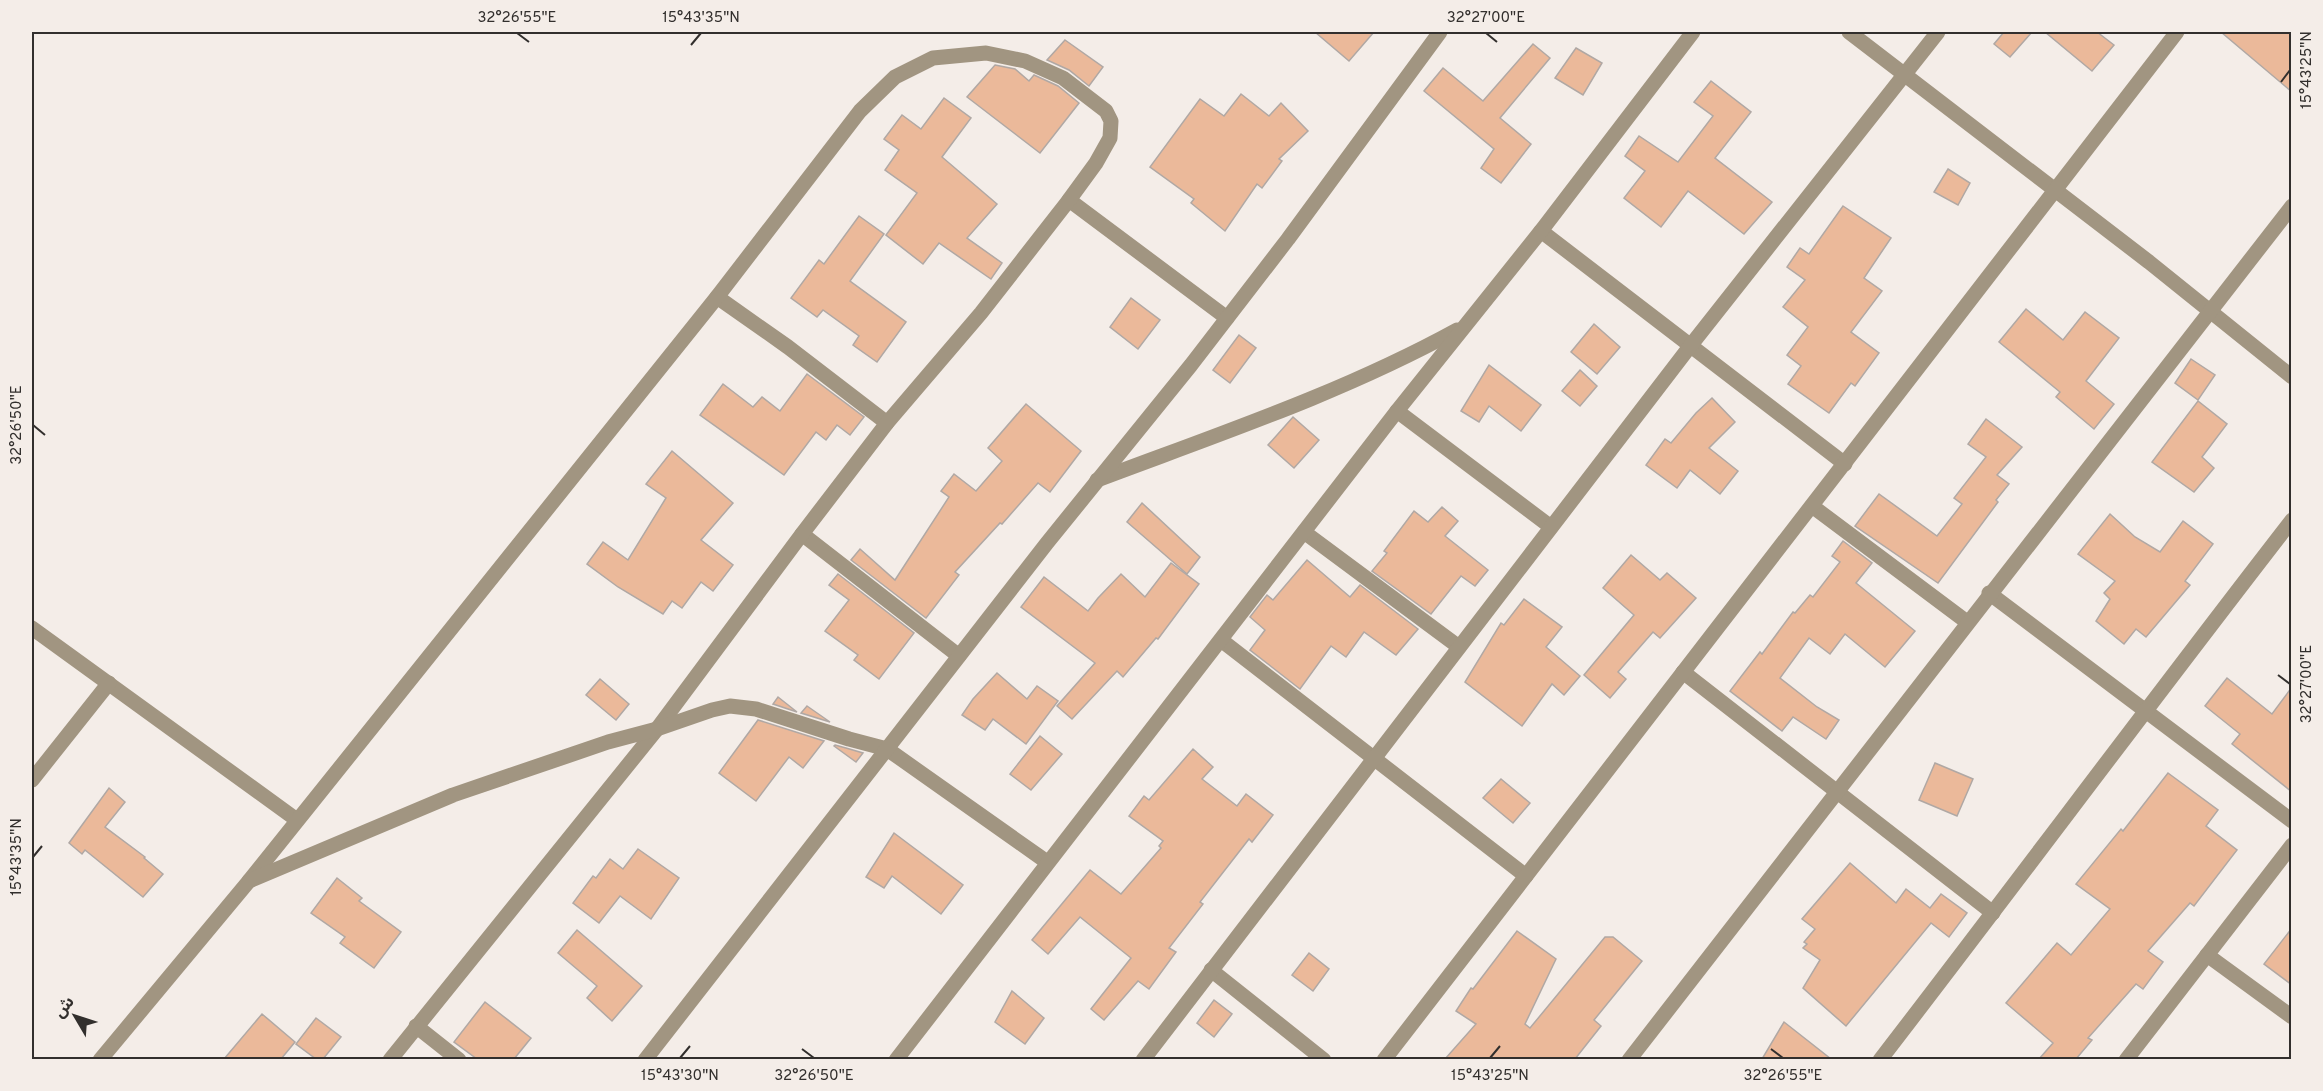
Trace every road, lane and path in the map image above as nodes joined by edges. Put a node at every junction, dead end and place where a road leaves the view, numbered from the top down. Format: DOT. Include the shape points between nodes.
graph roads {
  1 [pos="1440,32"];
  2 [pos="1693,32"];
  3 [pos="1849,32"];
  4 [pos="1938,32"];
  5 [pos="2177,32"];
  6 [pos="1905,76"];
  7 [pos="2056,191"];
  8 [pos="1069,200"];
  9 [pos="2292,206"];
  10 [pos="1541,231"];
  11 [pos="717,297"];
  12 [pos="2209,311"];
  13 [pos="1227,318"];
  14 [pos="1463,327"];
  15 [pos="1691,345"];
  16 [pos="2292,377"];
  17 [pos="1397,411"];
  18 [pos="888,423"];
  19 [pos="1845,464"];
  20 [pos="1097,480"];
  21 [pos="1812,506"];
  22 [pos="2292,520"];
  23 [pos="1551,527"];
  24 [pos="1304,532"];
  25 [pos="802,534"];
  26 [pos="1989,593"];
  27 [pos="1967,622"];
  28 [pos="32,628"];
  29 [pos="1221,640"];
  30 [pos="1459,647"];
  31 [pos="959,656"];
  32 [pos="1683,672"];
  33 [pos="109,683"];
  34 [pos="2145,709"];
  35 [pos="657,729"];
  36 [pos="887,748"];
  37 [pos="1374,758"];
  38 [pos="32,780"];
  39 [pos="1838,790"];
  40 [pos="297,820"];
  41 [pos="2292,820"];
  42 [pos="2292,845"];
  43 [pos="1047,862"];
  44 [pos="1526,876"];
  45 [pos="249,881"];
  46 [pos="1993,913"];
  47 [pos="2207,955"];
  48 [pos="1211,970"];
  49 [pos="2292,1017"];
  50 [pos="416,1026"];
  51 [pos="100,1059"];
  52 [pos="390,1059"];
  53 [pos="459,1059"];
  54 [pos="645,1059"];
  55 [pos="896,1059"];
  56 [pos="1143,1059"];
  57 [pos="1324,1059"];
  58 [pos="1384,1059"];
  59 [pos="1629,1059"];
  60 [pos="1880,1059"];
  61 [pos="2126,1059"];
  1 -- 13 [label="street"];
  2 -- 10 [label="street"];
  3 -- 6 [label="street"];
  4 -- 6 [label="street"];
  5 -- 7 [label="street"];
  6 -- 7 [label="street"];
  6 -- 15 [label="street"];
  7 -- 12 [label="street"];
  7 -- 19 [label="street"];
  8 -- 11 [label="street" via="1110,138 1111,121 1106,111 1063,78 1025,60 986,53 933,58 895,77 860,111"];
  8 -- 13 [label="street"];
  8 -- 18 [label="street"];
  9 -- 12 [label="street"];
  10 -- 14 [label="street"];
  10 -- 15 [label="street"];
  11 -- 18 [label="street"];
  11 -- 40 [label="street"];
  12 -- 16 [label="street"];
  12 -- 26 [label="street"];
  13 -- 20 [label="street"];
  14 -- 17 [label="street"];
  14 -- 20 [label="street" via="1322,396"];
  15 -- 19 [label="street"];
  15 -- 23 [label="street"];
  17 -- 23 [label="street"];
  17 -- 24 [label="street"];
  18 -- 25 [label="street"];
  19 -- 21 [label="street"];
  20 -- 31 [label="street"];
  21 -- 27 [label="street"];
  21 -- 32 [label="street"];
  22 -- 34 [label="street"];
  23 -- 30 [label="street"];
  24 -- 29 [label="street"];
  24 -- 30 [label="street"];
  25 -- 31 [label="street"];
  25 -- 35 [label="street"];
  26 -- 27 [label="street"];
  26 -- 34 [label="street"];
  27 -- 39 [label="street"];
  28 -- 33 [label="street"];
  29 -- 37 [label="street"];
  29 -- 43 [label="street"];
  30 -- 37 [label="street"];
  31 -- 36 [label="street"];
  32 -- 39 [label="street"];
  32 -- 44 [label="street"];
  33 -- 38 [label="street"];
  33 -- 40 [label="street"];
  34 -- 41 [label="street"];
  34 -- 46 [label="street"];
  35 -- 36 [label="street" via="730,706 756,709"];
  35 -- 45 [label="street" via="453,795"];
  35 -- 50 [label="street"];
  36 -- 43 [label="street"];
  36 -- 54 [label="street"];
  37 -- 44 [label="street"];
  37 -- 48 [label="street"];
  39 -- 46 [label="street"];
  39 -- 59 [label="street"];
  40 -- 45 [label="street"];
  42 -- 47 [label="street"];
  43 -- 55 [label="street"];
  44 -- 58 [label="street"];
  45 -- 51 [label="street"];
  46 -- 60 [label="street"];
  47 -- 49 [label="street"];
  47 -- 61 [label="street"];
  48 -- 56 [label="street"];
  48 -- 57 [label="street"];
  50 -- 52 [label="street"];
  50 -- 53 [label="street"];
}
